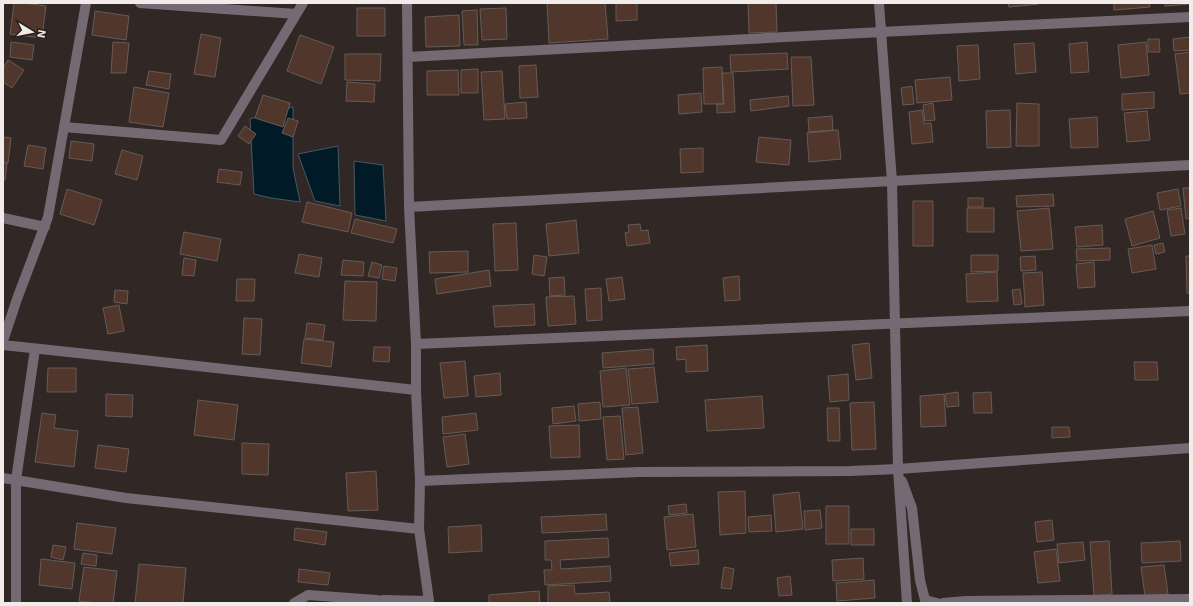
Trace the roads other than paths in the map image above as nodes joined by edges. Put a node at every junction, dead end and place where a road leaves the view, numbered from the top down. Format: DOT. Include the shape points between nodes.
graph roads {
  1 [pos="86,3"];
  2 [pos="140,3"];
  3 [pos="303,3"];
  4 [pos="406,3"];
  5 [pos="879,3"];
  6 [pos="296,14"];
  7 [pos="1190,17"];
  8 [pos="881,32"];
  9 [pos="408,57"];
  10 [pos="64,127"];
  11 [pos="1190,165"];
  12 [pos="892,182"];
  13 [pos="409,207"];
  14 [pos="3,218"];
  15 [pos="45,227"];
  16 [pos="1190,310"];
  17 [pos="895,323"];
  18 [pos="3,341"];
  19 [pos="416,344"];
  20 [pos="3,346"];
  21 [pos="35,349"];
  22 [pos="416,390"];
  23 [pos="1190,448"];
  24 [pos="898,469"];
  25 [pos="3,478"];
  26 [pos="16,480"];
  27 [pos="420,481"];
  28 [pos="419,529"];
  29 [pos="1190,599"];
  30 [pos="383,600"];
  31 [pos="429,602"];
  32 [pos="16,603"];
  33 [pos="294,603"];
  34 [pos="370,603"];
  35 [pos="907,603"];
  36 [pos="937,603"];
  37 [pos="943,603"];
  1 -- 10 [label="street"];
  2 -- 6 [label="street"];
  3 -- 6 [label="street"];
  4 -- 9 [label="street"];
  5 -- 8 [label="street"];
  6 -- 10 [label="street" via="221,140"];
  7 -- 8 [label="street"];
  8 -- 9 [label="street"];
  8 -- 12 [label="street"];
  9 -- 13 [label="street"];
  10 -- 15 [label="street"];
  11 -- 12 [label="street"];
  12 -- 13 [label="street"];
  12 -- 17 [label="street"];
  13 -- 19 [label="street"];
  14 -- 15 [label="street"];
  15 -- 18 [label="street"];
  16 -- 17 [label="street"];
  17 -- 19 [label="street"];
  17 -- 24 [label="street"];
  19 -- 22 [label="street"];
  20 -- 21 [label="street"];
  21 -- 22 [label="street"];
  21 -- 26 [label="street"];
  22 -- 27 [label="street"];
  23 -- 24 [label="street"];
  24 -- 27 [label="street" via="639,472"];
  24 -- 35 [label="street"];
  24 -- 36 [label="street" via="912,508 920,580 925,600"];
  25 -- 26 [label="street"];
  26 -- 28 [label="street" via="126,498"];
  26 -- 32 [label="street"];
  27 -- 28 [label="street"];
  28 -- 31 [label="street"];
  29 -- 37 [label="street"];
  30 -- 31 [label="street"];
  30 -- 33 [label="street" via="308,595"];
  30 -- 34 [label="street"];
}
